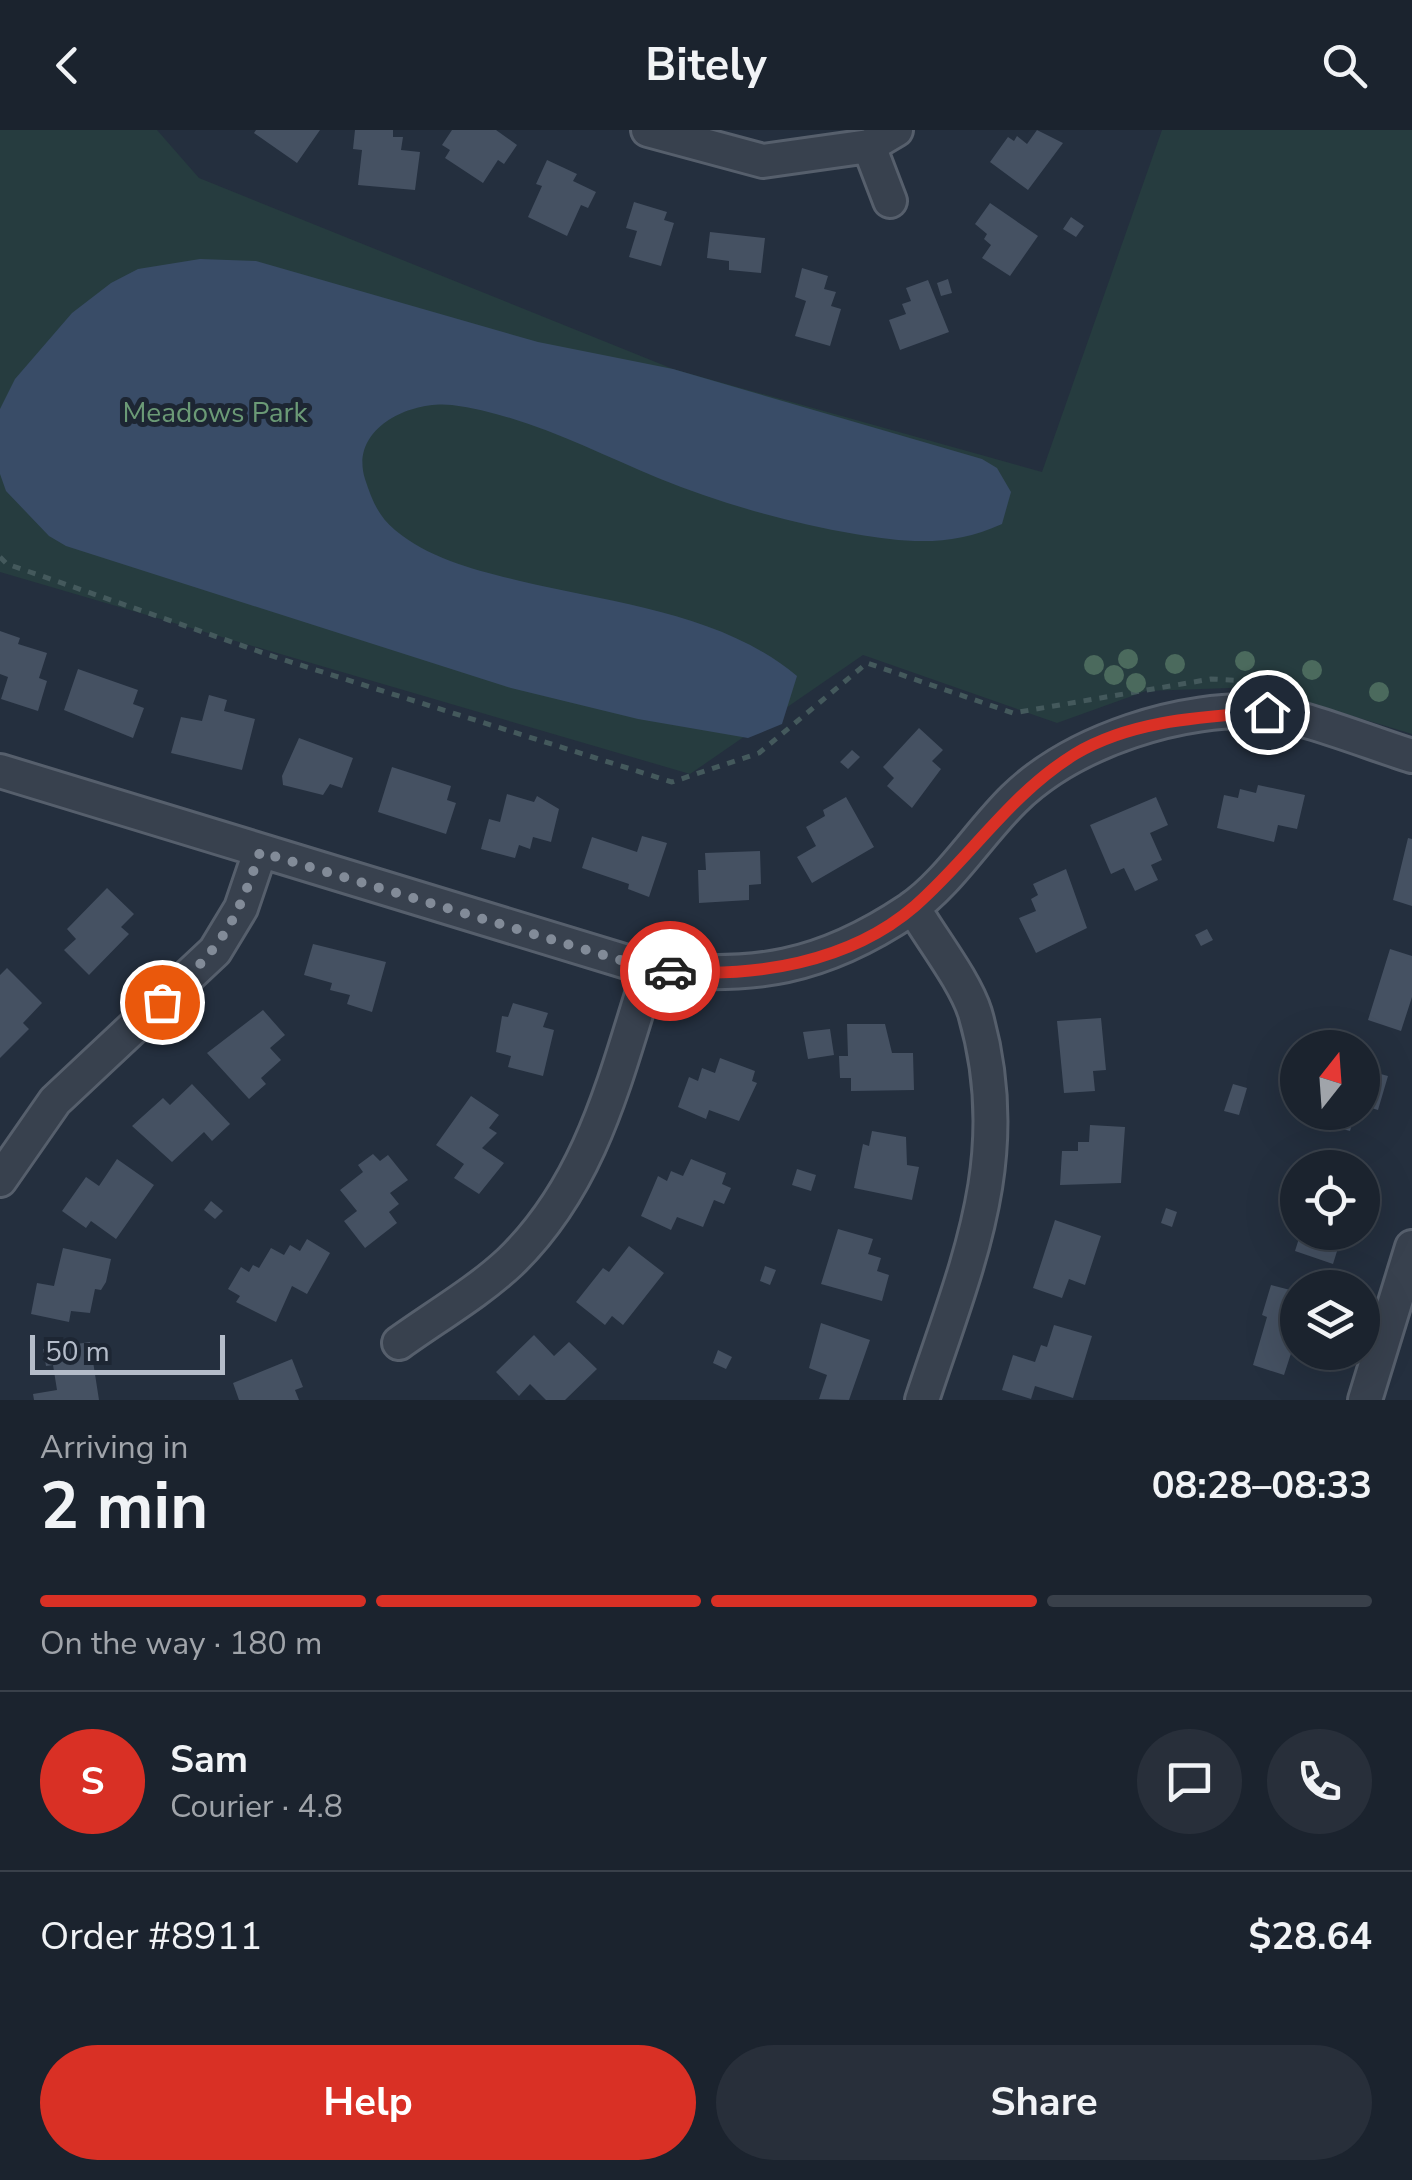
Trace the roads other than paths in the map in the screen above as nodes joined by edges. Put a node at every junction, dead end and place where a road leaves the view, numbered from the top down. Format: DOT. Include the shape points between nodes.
graph roads {
  1 [pos="648,130"];
  2 [pos="882,138"];
  3 [pos="890,201"];
  4 [pos="1412,756"];
  5 [pos="0,771"];
  6 [pos="260,852"];
  7 [pos="914,907"];
  8 [pos="650,969"];
  9 [pos="0,1180"];
  10 [pos="1412,1247"];
  11 [pos="399,1343"];
  12 [pos="922,1400"];
  13 [pos="1364,1400"];
  1 -- 2 [label="street" via="764,161"];
  2 -- 3 [label="street"];
  4 -- 7 [label="street" via="1267,712 1170,719 1078,752 1016,796"];
  5 -- 6 [label="street"];
  6 -- 8 [label="street"];
  6 -- 9 [label="street" via="241,908 215,952 55,1102"];
  7 -- 8 [label="street" via="850,945 785,968 718,975"];
  7 -- 12 [label="street" via="974,1010 994,1126 982,1214"];
  8 -- 11 [label="street" via="597,1136 564,1200 509,1263"];
  10 -- 13 [label="street"];
}
